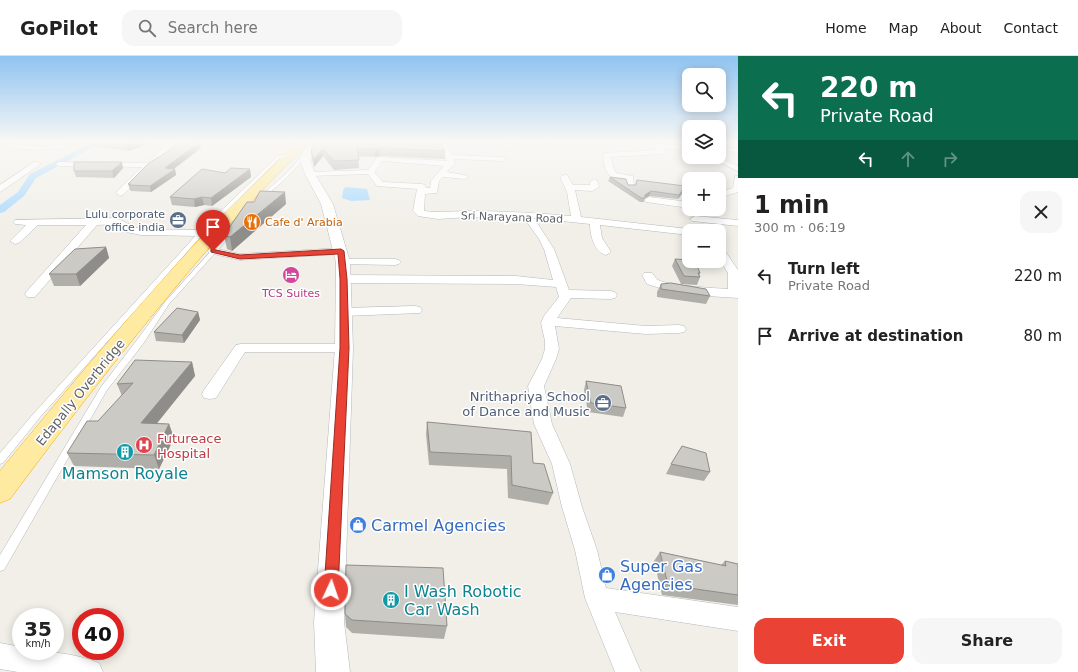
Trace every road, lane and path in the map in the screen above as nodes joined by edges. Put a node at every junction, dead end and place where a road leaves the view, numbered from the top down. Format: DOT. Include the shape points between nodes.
graph roads {
  1 [pos="26,171"];
  2 [pos="144,171"];
  3 [pos="265,171"];
  4 [pos="275,171"];
  5 [pos="289,171"];
  6 [pos="309,171"];
  7 [pos="443,171"];
  8 [pos="611,171"];
  9 [pos="370,172"];
  10 [pos="310,174"];
  11 [pos="441,174"];
  12 [pos="466,177"];
  13 [pos="564,177"];
  14 [pos="738,178"];
  15 [pos="594,182"];
  16 [pos="630,186"];
  17 [pos="570,187"];
  18 [pos="0,189"];
  19 [pos="421,191"];
  20 [pos="120,192"];
  21 [pos="726,193"];
  22 [pos="672,194"];
  23 [pos="682,196"];
  24 [pos="649,200"];
  25 [pos="258,202"];
  26 [pos="682,204"];
  27 [pos="527,215"];
  28 [pos="694,216"];
  29 [pos="695,219"];
  30 [pos="576,220"];
  31 [pos="595,221"];
  32 [pos="18,222"];
  33 [pos="35,222"];
  34 [pos="94,222"];
  35 [pos="738,223"];
  36 [pos="237,224"];
  37 [pos="697,224"];
  38 [pos="682,231"];
  39 [pos="201,233"];
  40 [pos="15,241"];
  41 [pos="213,251"];
  42 [pos="606,252"];
  43 [pos="726,261"];
  44 [pos="395,262"];
  45 [pos="342,264"];
  46 [pos="648,276"];
  47 [pos="562,289"];
  48 [pos="737,293"];
  49 [pos="31,294"];
  50 [pos="611,295"];
  51 [pos="415,310"];
  52 [pos="344,312"];
  53 [pos="549,321"];
  54 [pos="679,329"];
  55 [pos="344,348"];
  56 [pos="210,394"];
  57 [pos="0,460"];
  58 [pos="0,491"];
  59 [pos="0,566"];
  60 [pos="597,598"];
  61 [pos="738,619"];
  62 [pos="0,656"];
  63 [pos="90,672"];
  64 [pos="333,672"];
  65 [pos="628,672"];
  1 -- 18 [label="street"];
  2 -- 20 [label="street"];
  3 -- 39 [label="lane"];
  4 -- 58 [label="highway, Edapally Overbridge" via="216,231 162,293"];
  5 -- 25 [label="lane"];
  6 -- 10 [label="street"];
  7 -- 11 [label="street"];
  8 -- 16 [label="street" via="614,176 630,178"];
  9 -- 10 [label="street"];
  9 -- 19 [label="street" via="380,184 422,187"];
  10 -- 45 [label="street" via="327,204"];
  11 -- 12 [label="street"];
  11 -- 19 [label="street" via="435,181 434,191"];
  13 -- 17 [label="street"];
  14 -- 21 [label="street" via="738,189"];
  15 -- 17 [label="street" via="595,187 592,188"];
  17 -- 30 [label="street"];
  19 -- 27 [label="street, Sri Narayana Road" via="418,212 422,214"];
  22 -- 23 [label="street"];
  24 -- 26 [label="street"];
  27 -- 30 [label="street, Sri Narayana Road"];
  27 -- 47 [label="street" via="544,239"];
  28 -- 29 [label="street"];
  29 -- 35 [label="street"];
  29 -- 37 [label="street"];
  30 -- 31 [label="street, Sri Narayana Road"];
  31 -- 38 [label="street, Sri Narayana Road"];
  31 -- 42 [label="street" via="595,238"];
  32 -- 33 [label="street"];
  33 -- 34 [label="street"];
  33 -- 40 [label="street"];
  34 -- 39 [label="street" via="117,221 125,223 130,230 141,232"];
  34 -- 49 [label="street"];
  36 -- 41 [label="lane"];
  39 -- 57 [label="lane" via="43,408"];
  41 -- 45 [label="street" via="240,257"];
  41 -- 59 [label="lane" via="167,303 104,389"];
  43 -- 48 [label="street" via="734,273 733,288"];
  44 -- 45 [label="street"];
  45 -- 47 [label="street" via="516,280"];
  45 -- 52 [label="street"];
  46 -- 48 [label="street" via="655,283 707,292"];
  47 -- 50 [label="street"];
  47 -- 53 [label="street" via="562,303"];
  51 -- 52 [label="street"];
  52 -- 55 [label="street"];
  53 -- 54 [label="street" via="646,330"];
  53 -- 60 [label="street" via="552,349 536,386 543,424 561,464"];
  55 -- 56 [label="street" via="241,348"];
  55 -- 64 [label="street" via="329,622"];
  60 -- 61 [label="street"];
  60 -- 65 [label="street"];
  62 -- 63 [label="street"];
}
